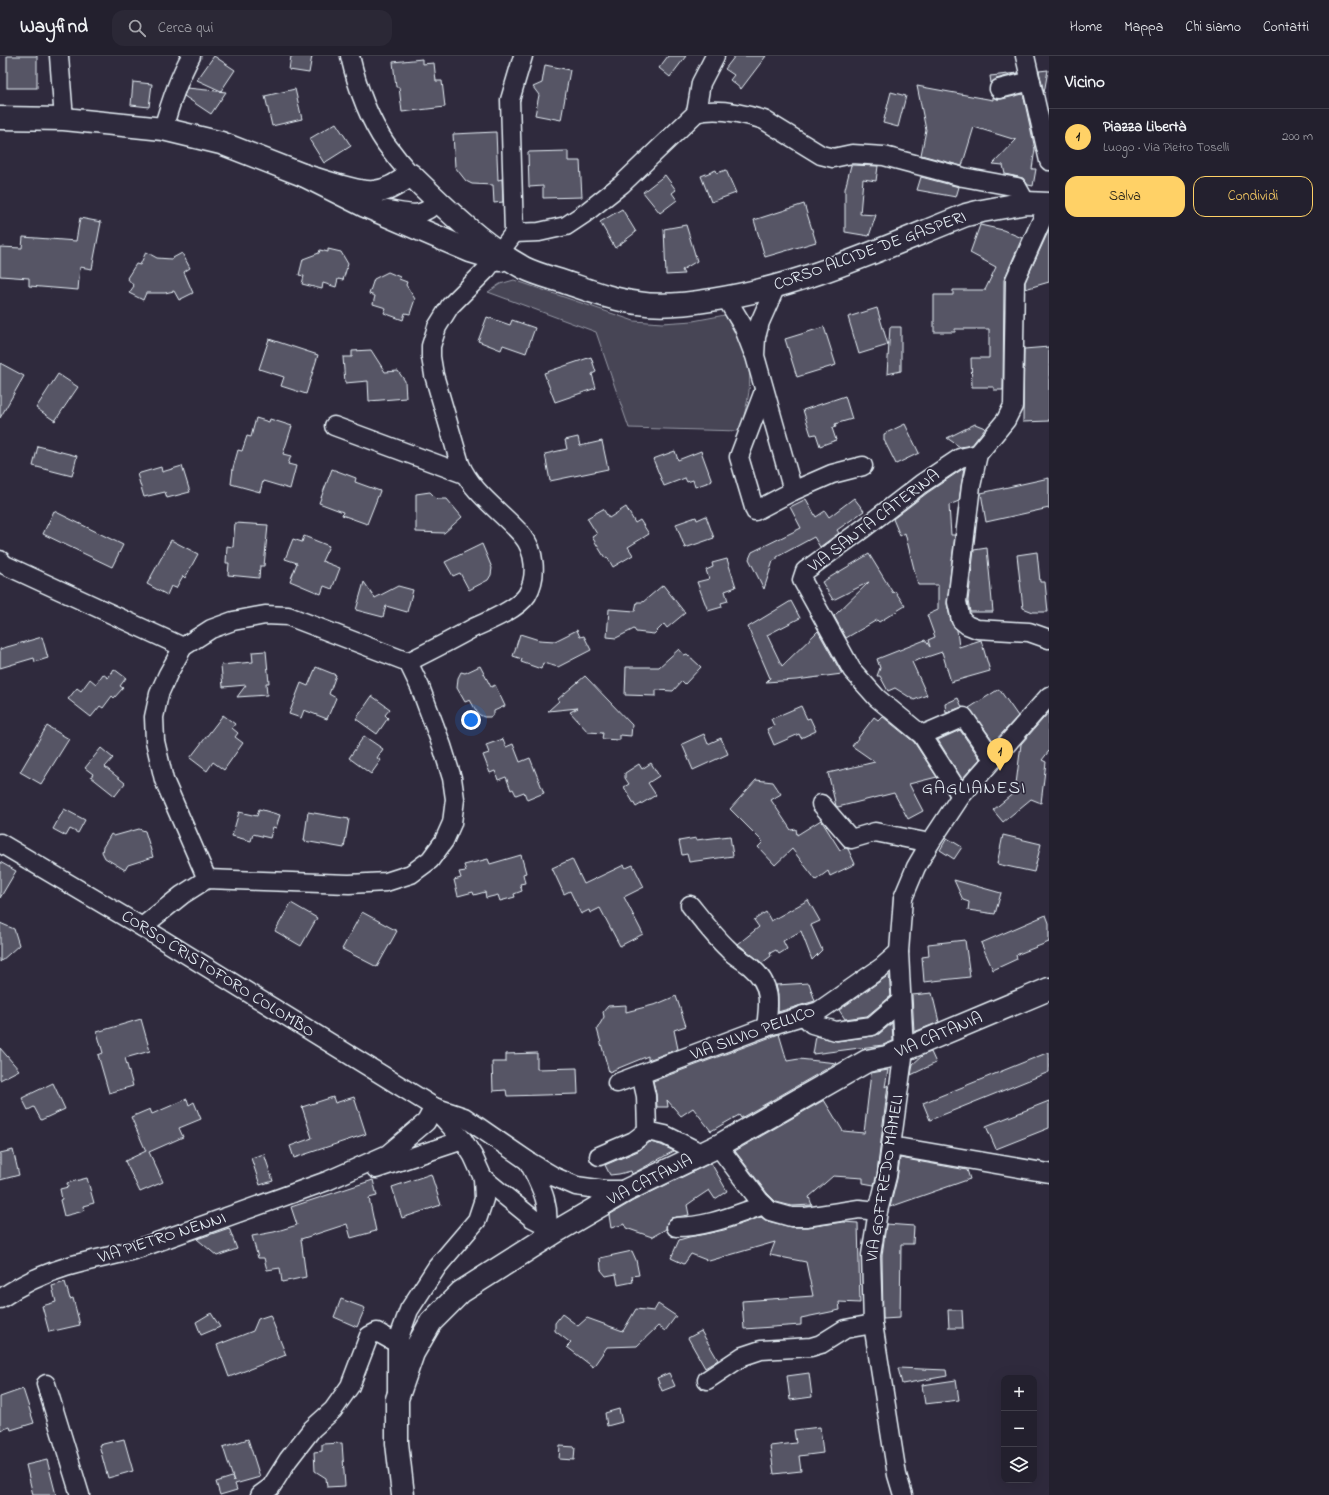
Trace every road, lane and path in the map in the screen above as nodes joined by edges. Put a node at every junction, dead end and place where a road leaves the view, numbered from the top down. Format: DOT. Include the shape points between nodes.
graph roads {
  1 [pos="59,56"];
  2 [pos="191,56"];
  3 [pos="350,56"];
  4 [pos="523,56"];
  5 [pos="715,56"];
  6 [pos="1025,56"];
  7 [pos="1031,81"];
  8 [pos="999,89"];
  9 [pos="1043,104"];
  10 [pos="696,113"];
  11 [pos="0,118"];
  12 [pos="64,119"];
  13 [pos="163,129"];
  14 [pos="1049,161"];
  15 [pos="303,175"];
  16 [pos="410,176"];
  17 [pos="437,201"];
  18 [pos="1026,203"];
  19 [pos="1049,204"];
  20 [pos="365,206"];
  21 [pos="514,233"];
  22 [pos="497,256"];
  23 [pos="776,286"];
  24 [pos="726,298"];
  25 [pos="755,356"];
  26 [pos="764,391"];
  27 [pos="334,426"];
  28 [pos="978,454"];
  29 [pos="863,466"];
  30 [pos="464,474"];
  31 [pos="793,491"];
  32 [pos="0,560"];
  33 [pos="1049,639"];
  34 [pos="183,647"];
  35 [pos="408,662"];
  36 [pos="1049,696"];
  37 [pos="922,735"];
  38 [pos="993,759"];
  39 [pos="961,796"];
  40 [pos="821,804"];
  41 [pos="0,843"];
  42 [pos="930,843"];
  43 [pos="207,879"];
  44 [pos="690,905"];
  45 [pos="142,927"];
  46 [pos="899,952"];
  47 [pos="1049,989"];
  48 [pos="901,1001"];
  49 [pos="803,1015"];
  50 [pos="766,1027"];
  51 [pos="904,1050"];
  52 [pos="641,1074"];
  53 [pos="617,1083"];
  54 [pos="434,1107"];
  55 [pos="647,1130"];
  56 [pos="463,1140"];
  57 [pos="891,1146"];
  58 [pos="710,1150"];
  59 [pos="599,1156"];
  60 [pos="528,1161"];
  61 [pos="1049,1173"];
  62 [pos="483,1178"];
  63 [pos="327,1181"];
  64 [pos="627,1190"];
  65 [pos="764,1205"];
  66 [pos="878,1211"];
  67 [pos="676,1227"];
  68 [pos="549,1233"];
  69 [pos="0,1299"];
  70 [pos="873,1324"];
  71 [pos="405,1348"];
  72 [pos="707,1380"];
  73 [pos="46,1384"];
  74 [pos="80,1495"];
  75 [pos="260,1495"];
  76 [pos="403,1495"];
  77 [pos="903,1495"];
  1 -- 12 [label="street"];
  2 -- 13 [label="street" via="181,74"];
  3 -- 16 [label="street" via="371,117"];
  4 -- 21 [label="street" via="510,100"];
  5 -- 10 [label="street" via="701,83"];
  6 -- 7 [label="street"];
  7 -- 8 [label="street"];
  7 -- 9 [label="street"];
  9 -- 14 [label="street"];
  10 -- 18 [label="street" via="706,110 718,111 764,120 821,155 833,158 852,154 884,156 963,177 1017,187"];
  10 -- 21 [label="street" via="622,184 566,226 539,232"];
  11 -- 12 [label="main road"];
  12 -- 13 [label="main road"];
  13 -- 15 [label="main road" via="220,144"];
  15 -- 16 [label="main road" via="361,192 375,192 394,186"];
  15 -- 20 [label="main road, CORSO ALCIDE DE GASPERI"];
  16 -- 17 [label="main road"];
  17 -- 20 [label="street" via="430,209 412,214"];
  17 -- 22 [label="main road"];
  18 -- 19 [label="main road, CORSO ALCIDE DE GASPERI"];
  18 -- 23 [label="main road, CORSO ALCIDE DE GASPERI" via="966,215 838,266"];
  19 -- 28 [label="street" via="1015,280 1013,406 1006,420"];
  20 -- 22 [label="main road, CORSO ALCIDE DE GASPERI" via="470,251"];
  21 -- 22 [label="street"];
  22 -- 24 [label="main road, CORSO ALCIDE DE GASPERI" via="526,269 605,296 639,304 663,305"];
  22 -- 30 [label="street" via="450,306 437,327 431,346 434,375"];
  23 -- 24 [label="main road, CORSO ALCIDE DE GASPERI"];
  23 -- 25 [label="street" via="760,322"];
  24 -- 25 [label="street" via="743,326"];
  25 -- 26 [label="street"];
  26 -- 31 [label="street"];
  26 -- 31 [label="street" via="739,457 755,511"];
  27 -- 30 [label="street"];
  28 -- 33 [label="street" via="971,486 957,597 961,620 977,630 1029,632"];
  28 -- 37 [label="street, VIA SANTA CATERINA" via="960,458 921,484 805,571 802,580 852,670 878,698"];
  29 -- 31 [label="street" via="832,474"];
  30 -- 35 [label="street" via="474,488 529,543 534,571 531,584 527,595 513,608"];
  32 -- 34 [label="street" via="5,565"];
  34 -- 35 [label="street" via="211,629 233,621 265,615 288,616"];
  34 -- 43 [label="street" via="159,694 154,717 155,741 164,780"];
  35 -- 43 [label="street" via="442,746 452,778 455,799 452,823 444,841 430,860 411,874 386,882 349,884"];
  36 -- 38 [label="street, VIA GOFFREDO MAMELI"];
  37 -- 38 [label="street" via="964,717"];
  37 -- 39 [label="street, VIA SANTA CATERINA"];
  38 -- 39 [label="street, VIA GOFFREDO MAMELI"];
  39 -- 42 [label="street, VIA GOFFREDO MAMELI"];
  40 -- 42 [label="street" via="851,839 874,832"];
  41 -- 45 [label="street, CORSO CRISTOFORO COLOMBO"];
  42 -- 46 [label="street, VIA GOFFREDO MAMELI" via="903,898"];
  43 -- 45 [label="street"];
  44 -- 50 [label="street" via="729,950 753,968 761,978 768,992 769,1001"];
  45 -- 54 [label="street, CORSO CRISTOFORO COLOMBO"];
  46 -- 48 [label="street, VIA GOFFREDO MAMELI"];
  46 -- 49 [label="street, VIA SILVIO PELLICO" via="819,1011"];
  47 -- 51 [label="main road, VIA CATANIA"];
  48 -- 49 [label="street" via="872,1026 836,1031 812,1024"];
  48 -- 51 [label="street, VIA GOFFREDO MAMELI"];
  49 -- 50 [label="street, VIA SILVIO PELLICO"];
  50 -- 52 [label="street, VIA SILVIO PELLICO"];
  51 -- 57 [label="street, VIA GOFFREDO MAMELI"];
  51 -- 58 [label="main road, VIA CATANIA" via="867,1061"];
  52 -- 53 [label="street, VIA SILVIO PELLICO"];
  52 -- 55 [label="street" via="646,1096"];
  54 -- 56 [label="street"];
  54 -- 60 [label="street" via="464,1117"];
  54 -- 63 [label="street" via="426,1122 388,1154"];
  55 -- 58 [label="street"];
  55 -- 59 [label="street" via="634,1141"];
  56 -- 62 [label="street"];
  56 -- 63 [label="street" via="380,1168"];
  57 -- 61 [label="street"];
  57 -- 66 [label="street, VIA GOFFREDO MAMELI"];
  58 -- 64 [label="main road, VIA CATANIA"];
  58 -- 65 [label="street"];
  60 -- 64 [label="street" via="576,1186"];
  60 -- 68 [label="street" via="542,1189 548,1213"];
  62 -- 68 [label="street"];
  62 -- 71 [label="street" via="484,1199 477,1220 437,1267 409,1310"];
  63 -- 69 [label="street, VIA PIETRO NENNI" via="140,1248 66,1267 25,1284"];
  64 -- 68 [label="main road, VIA CATANIA"];
  65 -- 66 [label="street" via="770,1211 790,1217 859,1209"];
  65 -- 67 [label="street" via="709,1224"];
  66 -- 70 [label="street, VIA GOFFREDO MAMELI" via="871,1255"];
  68 -- 71 [label="main road, VIA CATANIA" via="462,1292"];
  70 -- 72 [label="street" via="845,1329 821,1344 811,1347 761,1350 743,1356"];
  70 -- 77 [label="street, VIA GOFFREDO MAMELI" via="897,1475"];
  71 -- 75 [label="street" via="377,1332 369,1336 350,1386 333,1410 312,1429 271,1487"];
  71 -- 76 [label="main road, VIA CATANIA" via="397,1399 396,1443"];
  73 -- 74 [label="street"];
}
